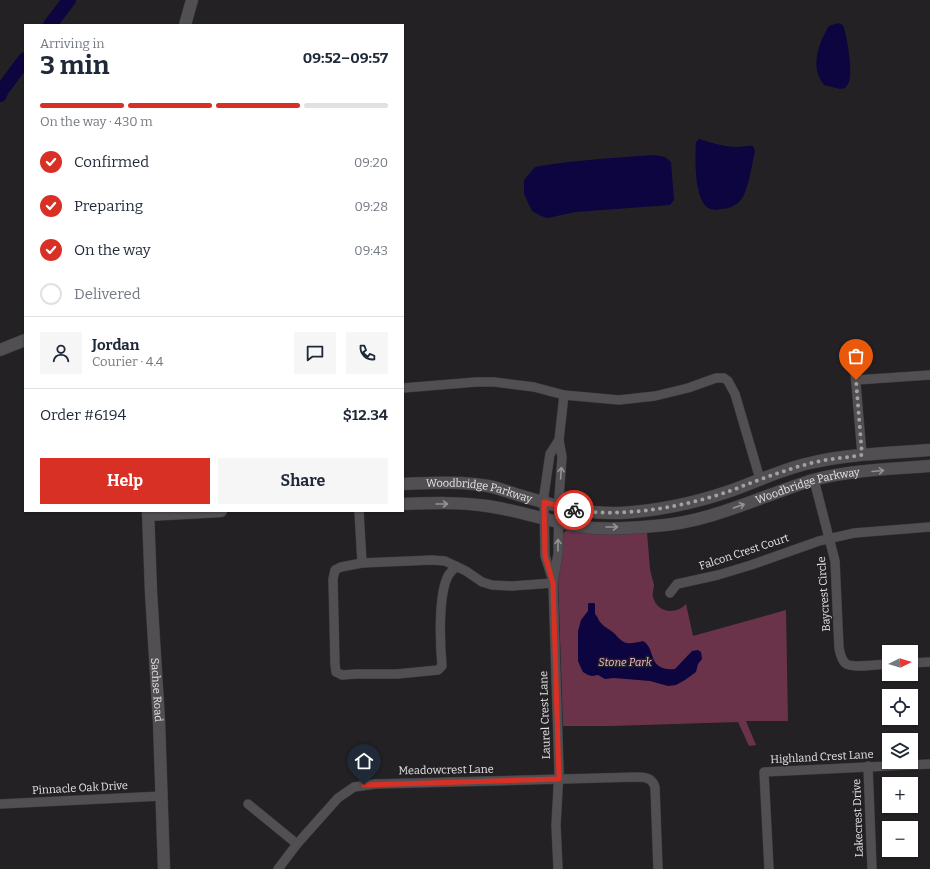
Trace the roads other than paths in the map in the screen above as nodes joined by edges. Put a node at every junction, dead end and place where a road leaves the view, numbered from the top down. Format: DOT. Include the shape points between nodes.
graph roads {
  1 [pos="192,0"];
  2 [pos="185,24"];
  3 [pos="24,340"];
  4 [pos="853,348"];
  5 [pos="0,350"];
  6 [pos="930,375"];
  7 [pos="856,380"];
  8 [pos="404,388"];
  9 [pos="564,396"];
  10 [pos="559,440"];
  11 [pos="930,450"];
  12 [pos="862,455"];
  13 [pos="930,466"];
  14 [pos="760,478"];
  15 [pos="814,480"];
  16 [pos="404,484"];
  17 [pos="544,502"];
  18 [pos="404,504"];
  19 [pos="559,507"];
  20 [pos="184,512"];
  21 [pos="359,512"];
  22 [pos="148,513"];
  23 [pos="544,518"];
  24 [pos="559,521"];
  25 [pos="930,527"];
  26 [pos="829,539"];
  27 [pos="362,563"];
  28 [pos="456,566"];
  29 [pos="553,583"];
  30 [pos="670,593"];
  31 [pos="930,662"];
  32 [pos="918,663"];
  33 [pos="882,664"];
  34 [pos="930,764"];
  35 [pos="868,766"];
  36 [pos="559,779"];
  37 [pos="162,796"];
  38 [pos="0,804"];
  39 [pos="248,804"];
  40 [pos="297,844"];
  41 [pos="164,869"];
  42 [pos="278,869"];
  43 [pos="558,869"];
  44 [pos="658,869"];
  45 [pos="769,869"];
  46 [pos="872,869"];
  1 -- 2 [label="main road"];
  3 -- 5 [label="main road"];
  4 -- 7 [label="street"];
  6 -- 7 [label="street"];
  7 -- 12 [label="street"];
  8 -- 9 [label="street" via="494,382 534,387"];
  9 -- 10 [label="street"];
  9 -- 14 [label="street" via="619,400 639,398 724,378 735,394"];
  10 -- 17 [label="street, Laurel Crest Lane" via="550,454"];
  19 -- 10 [label="street, Laurel Crest Lane, one-way" via="562,457"];
  11 -- 12 [label="main road, Woodbridge Parkway"];
  12 -- 14 [label="main road, Woodbridge Parkway" via="810,463"];
  15 -- 13 [label="main road, Woodbridge Parkway, one-way" via="851,473"];
  14 -- 19 [label="main road, Woodbridge Parkway" via="722,493 654,509 620,513 585,512"];
  24 -- 15 [label="main road, Woodbridge Parkway, one-way" via="594,528 681,523"];
  15 -- 26 [label="street, Baycrest Circle"];
  16 -- 17 [label="main road, Woodbridge Parkway" via="447,483 488,486"];
  17 -- 19 [label="main road, Woodbridge Parkway"];
  17 -- 23 [label="street, Laurel Crest Lane"];
  18 -- 23 [label="main road, Woodbridge Parkway, one-way" via="488,506"];
  19 -- 24 [label="street, Laurel Crest Lane"];
  20 -- 22 [label="main road"];
  21 -- 27 [label="street"];
  22 -- 37 [label="main road, Sachse Road"];
  23 -- 24 [label="main road, Woodbridge Parkway"];
  23 -- 29 [label="street, Laurel Crest Lane" via="545,556"];
  29 -- 24 [label="street, Laurel Crest Lane, one-way" via="558,554"];
  25 -- 26 [label="street, Falcon Crest Court" via="854,533"];
  26 -- 30 [label="street, Falcon Crest Court" via="718,575 677,584"];
  26 -- 33 [label="street, Baycrest Circle" via="835,561 839,648 842,659 851,665"];
  27 -- 28 [label="street" via="432,560 445,561"];
  27 -- 28 [label="street" via="335,570 332,579 335,664 336,672 342,675 438,670 442,666 440,629 444,586"];
  28 -- 29 [label="street" via="482,582 492,584 512,586"];
  29 -- 36 [label="street, Laurel Crest Lane"];
  31 -- 32 [label="street"];
  34 -- 35 [label="street, Highland Crest Lane"];
  35 -- 45 [label="street, Highland Crest Lane" via="764,772"];
  35 -- 46 [label="street, Lakecrest Drive"];
  36 -- 40 [label="street, Meadowcrest Lane" via="375,784 354,787 338,798"];
  36 -- 43 [label="street, Laurel Crest Lane" via="556,825"];
  36 -- 44 [label="street, Meadowcrest Lane" via="644,777 650,780 656,794"];
  37 -- 38 [label="street, Pinnacle Oak Drive"];
  37 -- 41 [label="main road, Sachse Road"];
  39 -- 40 [label="street"];
  40 -- 42 [label="street, Meadowcrest Lane"];
}
